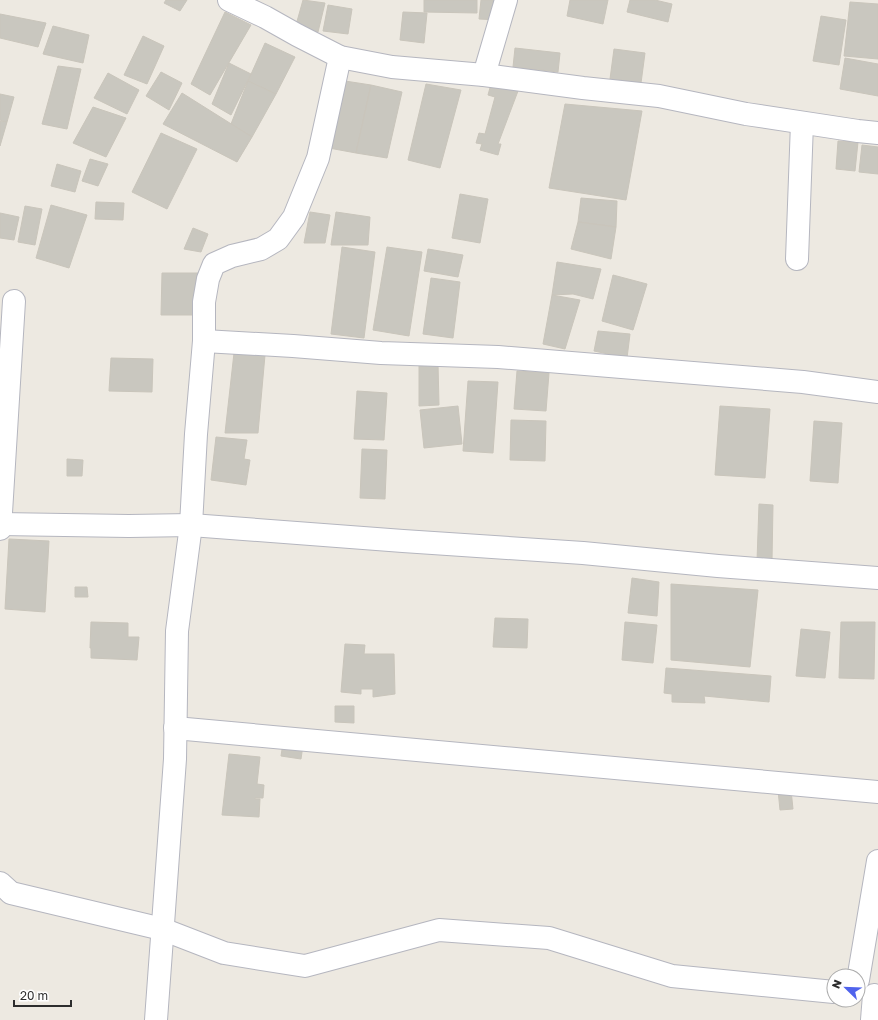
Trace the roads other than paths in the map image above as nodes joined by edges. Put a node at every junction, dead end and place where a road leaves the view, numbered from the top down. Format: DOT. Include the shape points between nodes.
graph roads {
  1 [pos="229,0"];
  2 [pos="506,0"];
  3 [pos="340,57"];
  4 [pos="484,75"];
  5 [pos="802,123"];
  6 [pos="878,133"];
  7 [pos="798,259"];
  8 [pos="14,301"];
  9 [pos="204,341"];
  10 [pos="878,392"];
  11 [pos="0,524"];
  12 [pos="191,525"];
  13 [pos="0,529"];
  14 [pos="878,578"];
  15 [pos="175,728"];
  16 [pos="878,792"];
  17 [pos="878,862"];
  18 [pos="0,883"];
  19 [pos="162,929"];
  20 [pos="860,968"];
  21 [pos="826,991"];
  22 [pos="870,994"];
  23 [pos="156,1020"];
  24 [pos="872,1020"];
  1 -- 3 [label="street"];
  2 -- 4 [label="street"];
  3 -- 4 [label="street" via="392,67"];
  3 -- 9 [label="street" via="318,158 294,217 278,240 261,249 232,256 214,264 204,302"];
  4 -- 5 [label="street" via="658,96"];
  5 -- 6 [label="street"];
  5 -- 7 [label="street"];
  8 -- 11 [label="street"];
  9 -- 10 [label="street" via="381,353 498,357 803,382"];
  9 -- 12 [label="street"];
  11 -- 12 [label="street"];
  11 -- 13 [label="street"];
  12 -- 14 [label="street" via="583,553"];
  12 -- 15 [label="street" via="177,632"];
  15 -- 16 [label="street"];
  15 -- 19 [label="street" via="175,759"];
  17 -- 20 [label="street"];
  18 -- 19 [label="street" via="11,893"];
  19 -- 21 [label="street" via="224,953 305,966 439,930 549,938 672,976"];
  19 -- 23 [label="street"];
  22 -- 24 [label="street"];
}
